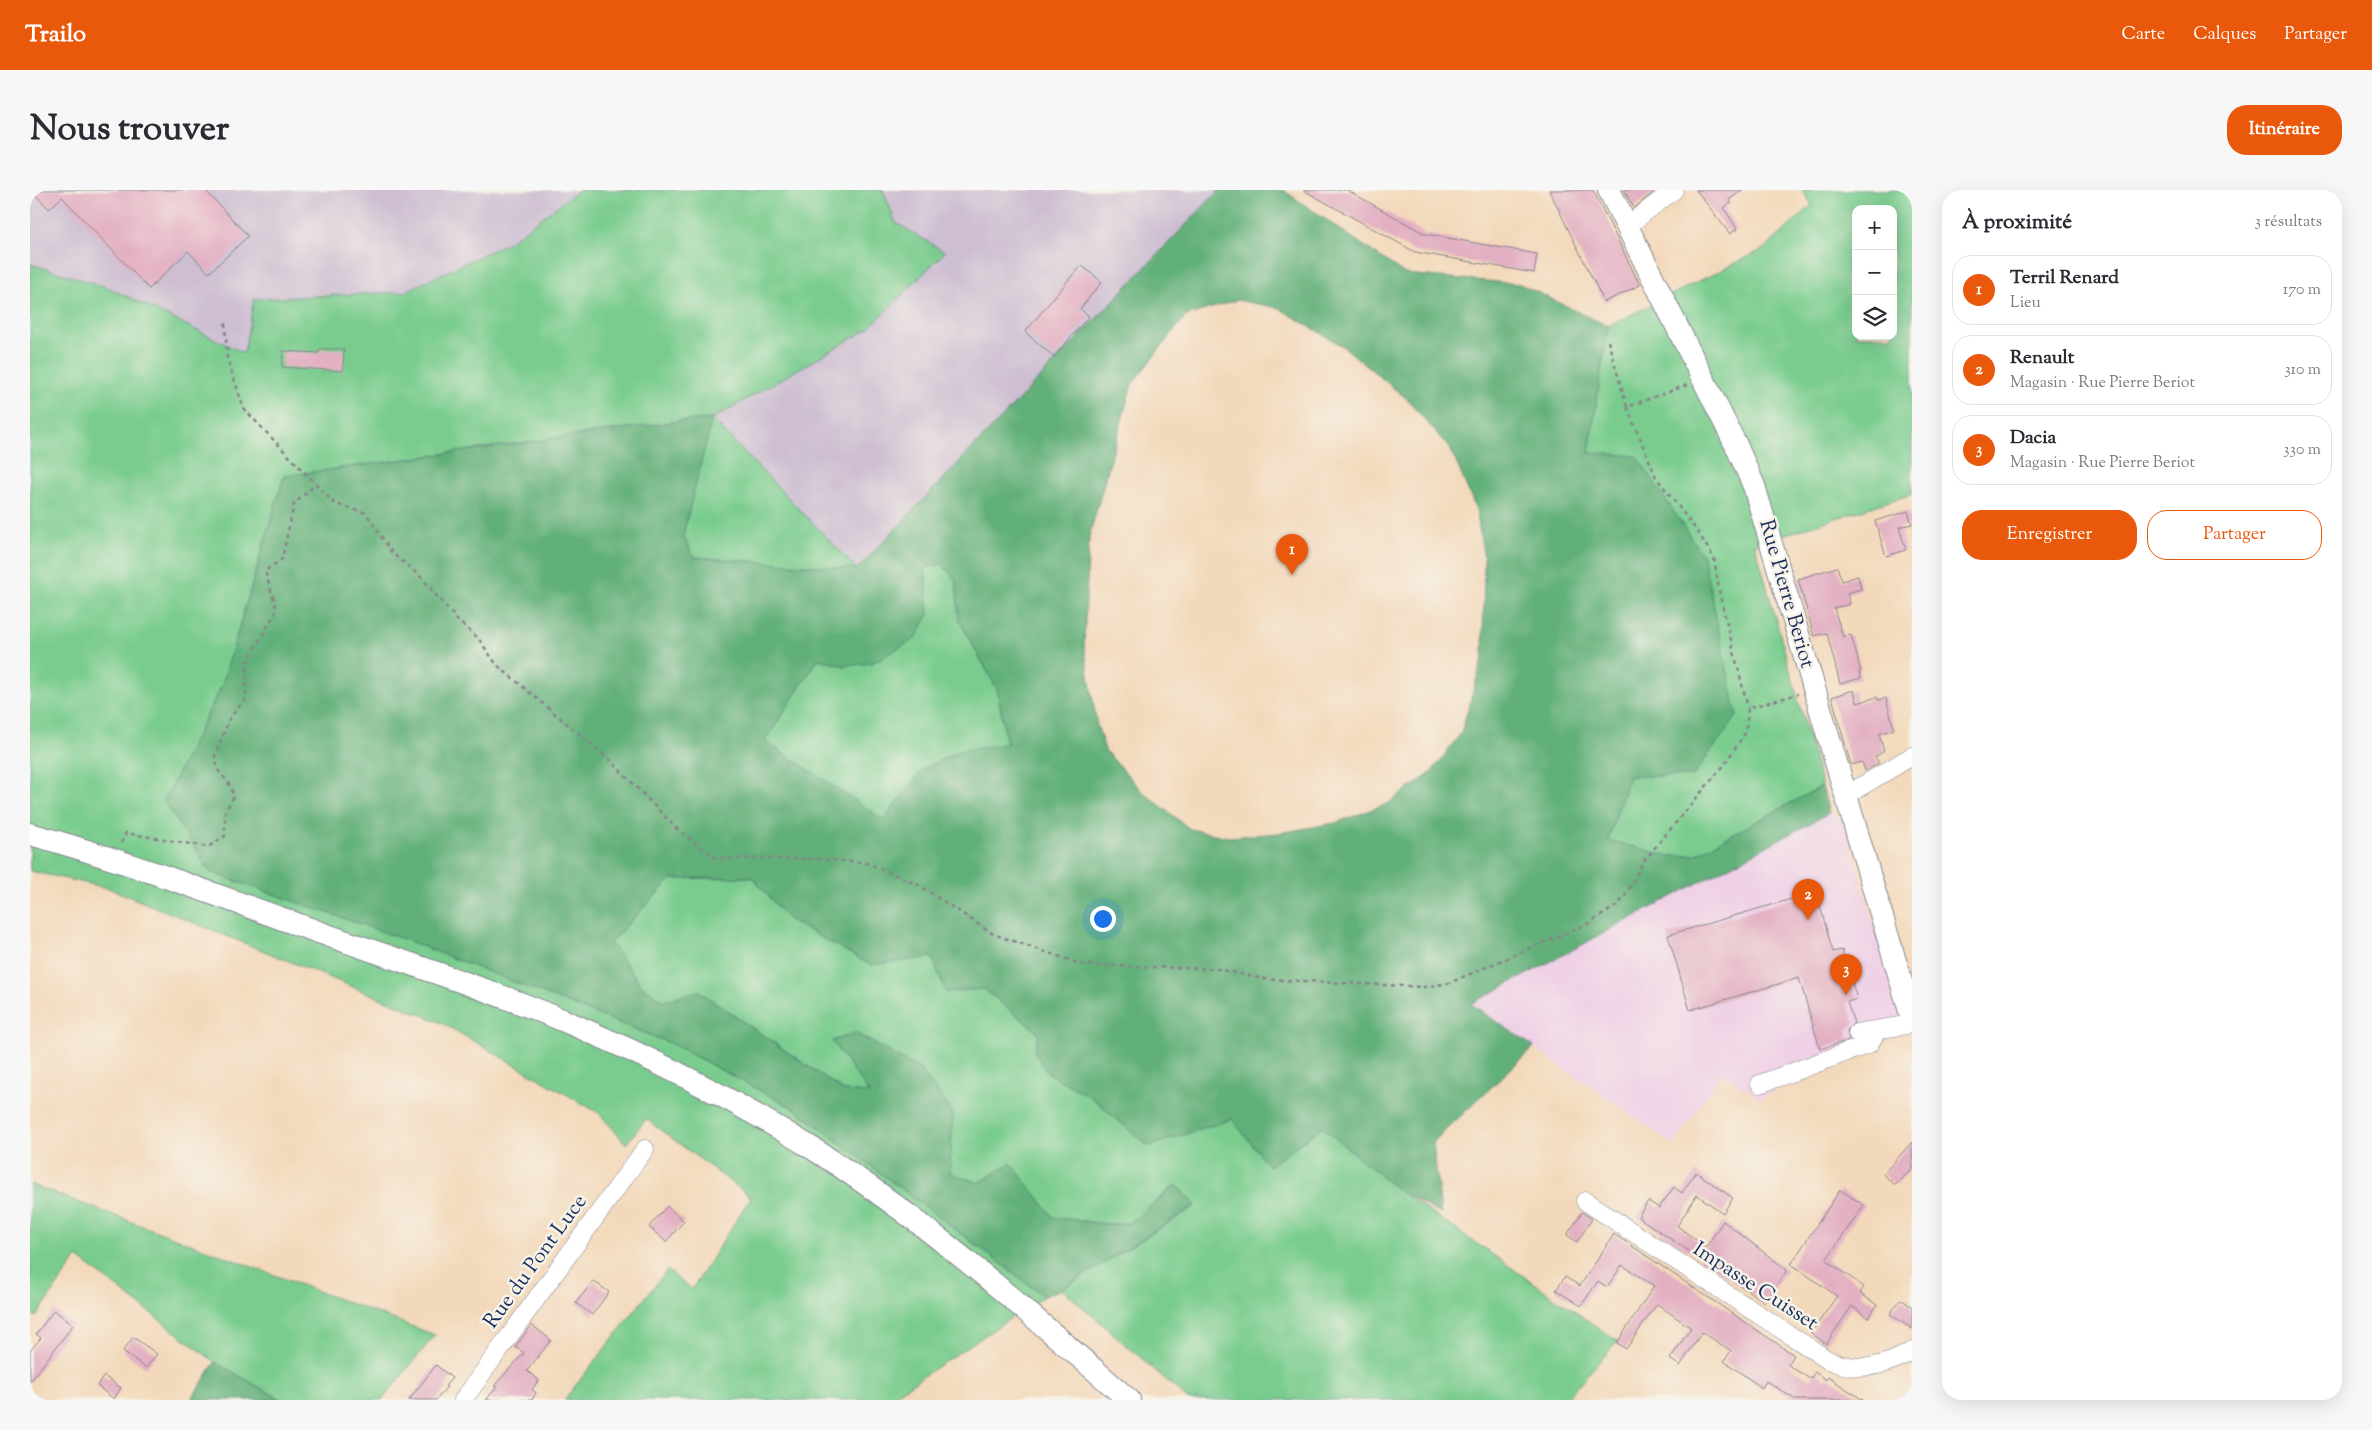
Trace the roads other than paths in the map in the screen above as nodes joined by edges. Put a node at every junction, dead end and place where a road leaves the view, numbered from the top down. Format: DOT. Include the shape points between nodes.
graph roads {
  1 [pos="1609,190"];
  2 [pos="1674,190"];
  3 [pos="1627,226"];
  4 [pos="1912,756"];
  5 [pos="1845,796"];
  6 [pos="30,834"];
  7 [pos="1912,1018"];
  8 [pos="1912,1024"];
  9 [pos="1878,1030"];
  10 [pos="1857,1033"];
  11 [pos="1760,1084"];
  12 [pos="645,1149"];
  13 [pos="1585,1201"];
  14 [pos="1912,1351"];
  15 [pos="463,1400"];
  16 [pos="1129,1400"];
  1 -- 3 [label="main road, Rue Pierre Beriot"];
  2 -- 3 [label="street"];
  3 -- 5 [label="main road, Rue Pierre Beriot" via="1754,486"];
  4 -- 5 [label="street"];
  5 -- 7 [label="main road, Rue Pierre Beriot"];
  6 -- 16 [label="main road" via="113,860 525,1005 713,1090 815,1150 913,1218"];
  8 -- 9 [label="street"];
  9 -- 10 [label="street"];
  9 -- 11 [label="street" via="1869,1044"];
  12 -- 15 [label="street, Rue du Pont Luce"];
  13 -- 14 [label="street, Impasse Cuisset" via="1828,1360 1846,1366 1874,1367"];
}
